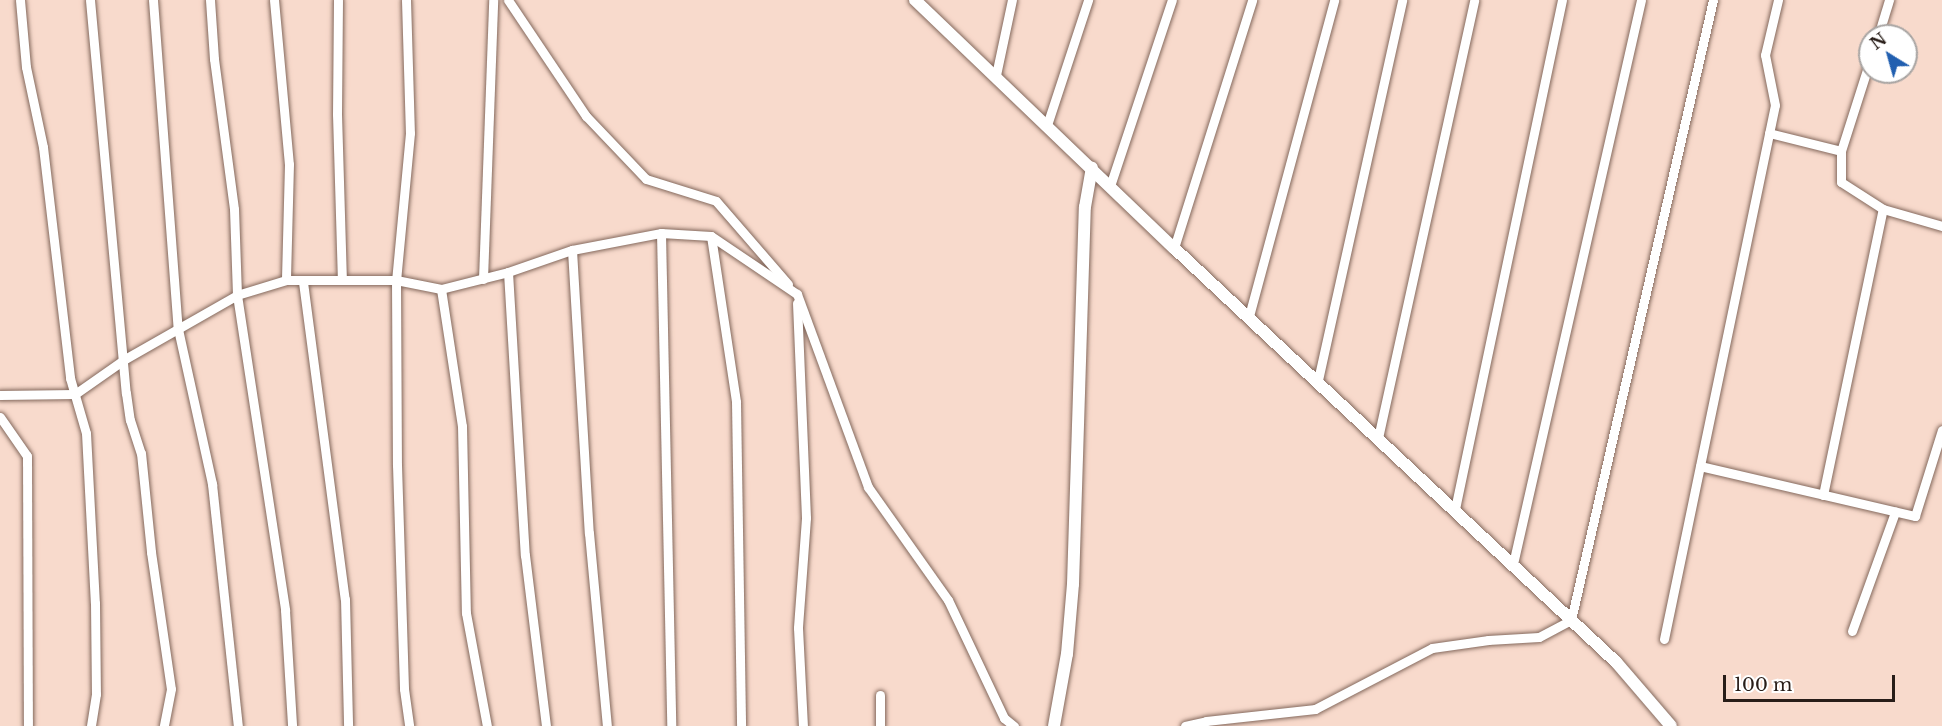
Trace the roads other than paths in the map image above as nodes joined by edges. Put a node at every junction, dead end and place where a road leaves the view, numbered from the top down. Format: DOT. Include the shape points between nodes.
graph roads {
  1 [pos="20,0"];
  2 [pos="90,0"];
  3 [pos="153,0"];
  4 [pos="210,0"];
  5 [pos="274,0"];
  6 [pos="338,0"];
  7 [pos="406,0"];
  8 [pos="493,0"];
  9 [pos="508,0"];
  10 [pos="915,0"];
  11 [pos="1012,0"];
  12 [pos="1088,0"];
  13 [pos="1172,0"];
  14 [pos="1252,0"];
  15 [pos="1334,0"];
  16 [pos="1402,0"];
  17 [pos="1474,0"];
  18 [pos="1562,0"];
  19 [pos="1641,0"];
  20 [pos="1713,0"];
  21 [pos="1778,0"];
  22 [pos="1889,0"];
  23 [pos="927,5"];
  24 [pos="1882,24"];
  25 [pos="996,75"];
  26 [pos="1862,84"];
  27 [pos="1047,125"];
  28 [pos="1769,133"];
  29 [pos="1841,151"];
  30 [pos="1092,168"];
  31 [pos="1110,186"];
  32 [pos="1884,209"];
  33 [pos="1942,226"];
  34 [pos="661,233"];
  35 [pos="711,236"];
  36 [pos="1174,248"];
  37 [pos="572,250"];
  38 [pos="508,272"];
  39 [pos="483,279"];
  40 [pos="286,280"];
  41 [pos="342,280"];
  42 [pos="396,280"];
  43 [pos="303,282"];
  44 [pos="441,289"];
  45 [pos="797,294"];
  46 [pos="237,295"];
  47 [pos="1249,316"];
  48 [pos="178,329"];
  49 [pos="125,359"];
  50 [pos="1318,380"];
  51 [pos="75,394"];
  52 [pos="0,395"];
  53 [pos="0,417"];
  54 [pos="1942,430"];
  55 [pos="1378,438"];
  56 [pos="1700,466"];
  57 [pos="1823,495"];
  58 [pos="1455,509"];
  59 [pos="1894,512"];
  60 [pos="1513,564"];
  61 [pos="1572,620"];
  62 [pos="1852,631"];
  63 [pos="1664,639"];
  64 [pos="880,695"];
  65 [pos="28,726"];
  66 [pos="91,726"];
  67 [pos="164,726"];
  68 [pos="238,726"];
  69 [pos="292,726"];
  70 [pos="348,726"];
  71 [pos="409,726"];
  72 [pos="487,726"];
  73 [pos="546,726"];
  74 [pos="607,726"];
  75 [pos="671,726"];
  76 [pos="741,726"];
  77 [pos="803,726"];
  78 [pos="880,726"];
  79 [pos="1014,726"];
  80 [pos="1054,726"];
  81 [pos="1185,726"];
  82 [pos="1671,726"];
  1 -- 51 [label="street" via="26,67 43,147"];
  2 -- 49 [label="street"];
  3 -- 48 [label="street"];
  4 -- 46 [label="street" via="234,208"];
  5 -- 40 [label="street" via="289,164"];
  6 -- 41 [label="street"];
  7 -- 42 [label="street" via="410,133"];
  8 -- 39 [label="street"];
  9 -- 45 [label="street" via="586,116 646,179 716,201"];
  10 -- 23 [label="street"];
  11 -- 25 [label="street"];
  12 -- 27 [label="street"];
  13 -- 31 [label="street"];
  14 -- 36 [label="street"];
  15 -- 47 [label="street"];
  16 -- 50 [label="street"];
  17 -- 55 [label="street"];
  18 -- 58 [label="street"];
  19 -- 60 [label="street"];
  20 -- 61 [label="street"];
  21 -- 28 [label="street" via="1765,55 1775,105"];
  22 -- 24 [label="street"];
  23 -- 25 [label="street"];
  25 -- 27 [label="street"];
  26 -- 29 [label="street"];
  27 -- 30 [label="street"];
  28 -- 29 [label="street"];
  28 -- 56 [label="street"];
  29 -- 32 [label="street" via="1841,182"];
  30 -- 31 [label="street"];
  30 -- 80 [label="street" via="1085,207 1073,584 1067,654"];
  31 -- 36 [label="street"];
  32 -- 33 [label="street"];
  32 -- 57 [label="street"];
  34 -- 35 [label="street"];
  34 -- 37 [label="street"];
  34 -- 75 [label="street"];
  35 -- 45 [label="street"];
  35 -- 76 [label="street" via="736,402"];
  36 -- 47 [label="street"];
  37 -- 38 [label="street"];
  37 -- 74 [label="street" via="588,532"];
  38 -- 39 [label="street"];
  38 -- 73 [label="street" via="525,555"];
  39 -- 44 [label="street"];
  40 -- 43 [label="street"];
  40 -- 46 [label="street"];
  41 -- 42 [label="street"];
  41 -- 43 [label="street"];
  42 -- 44 [label="street"];
  42 -- 71 [label="street" via="398,489 404,689"];
  43 -- 70 [label="street" via="345,599"];
  44 -- 72 [label="street" via="462,426 466,613"];
  45 -- 77 [label="street" via="806,518 798,628"];
  45 -- 79 [label="street" via="868,487 948,600 1004,718"];
  46 -- 48 [label="street"];
  46 -- 69 [label="street" via="285,610"];
  47 -- 50 [label="street"];
  48 -- 49 [label="street"];
  48 -- 68 [label="street" via="212,484"];
  49 -- 51 [label="street"];
  49 -- 67 [label="street" via="130,420 141,453 171,689"];
  50 -- 55 [label="street"];
  51 -- 52 [label="street"];
  51 -- 66 [label="street" via="87,445 96,694"];
  53 -- 65 [label="street" via="27,456"];
  54 -- 59 [label="street" via="1915,516"];
  55 -- 58 [label="street"];
  56 -- 57 [label="street"];
  56 -- 63 [label="street"];
  57 -- 59 [label="street"];
  58 -- 60 [label="street"];
  59 -- 62 [label="street"];
  60 -- 61 [label="street"];
  61 -- 81 [label="street" via="1539,637 1432,648 1315,710"];
  61 -- 82 [label="street" via="1616,662"];
  64 -- 78 [label="street"];
}
